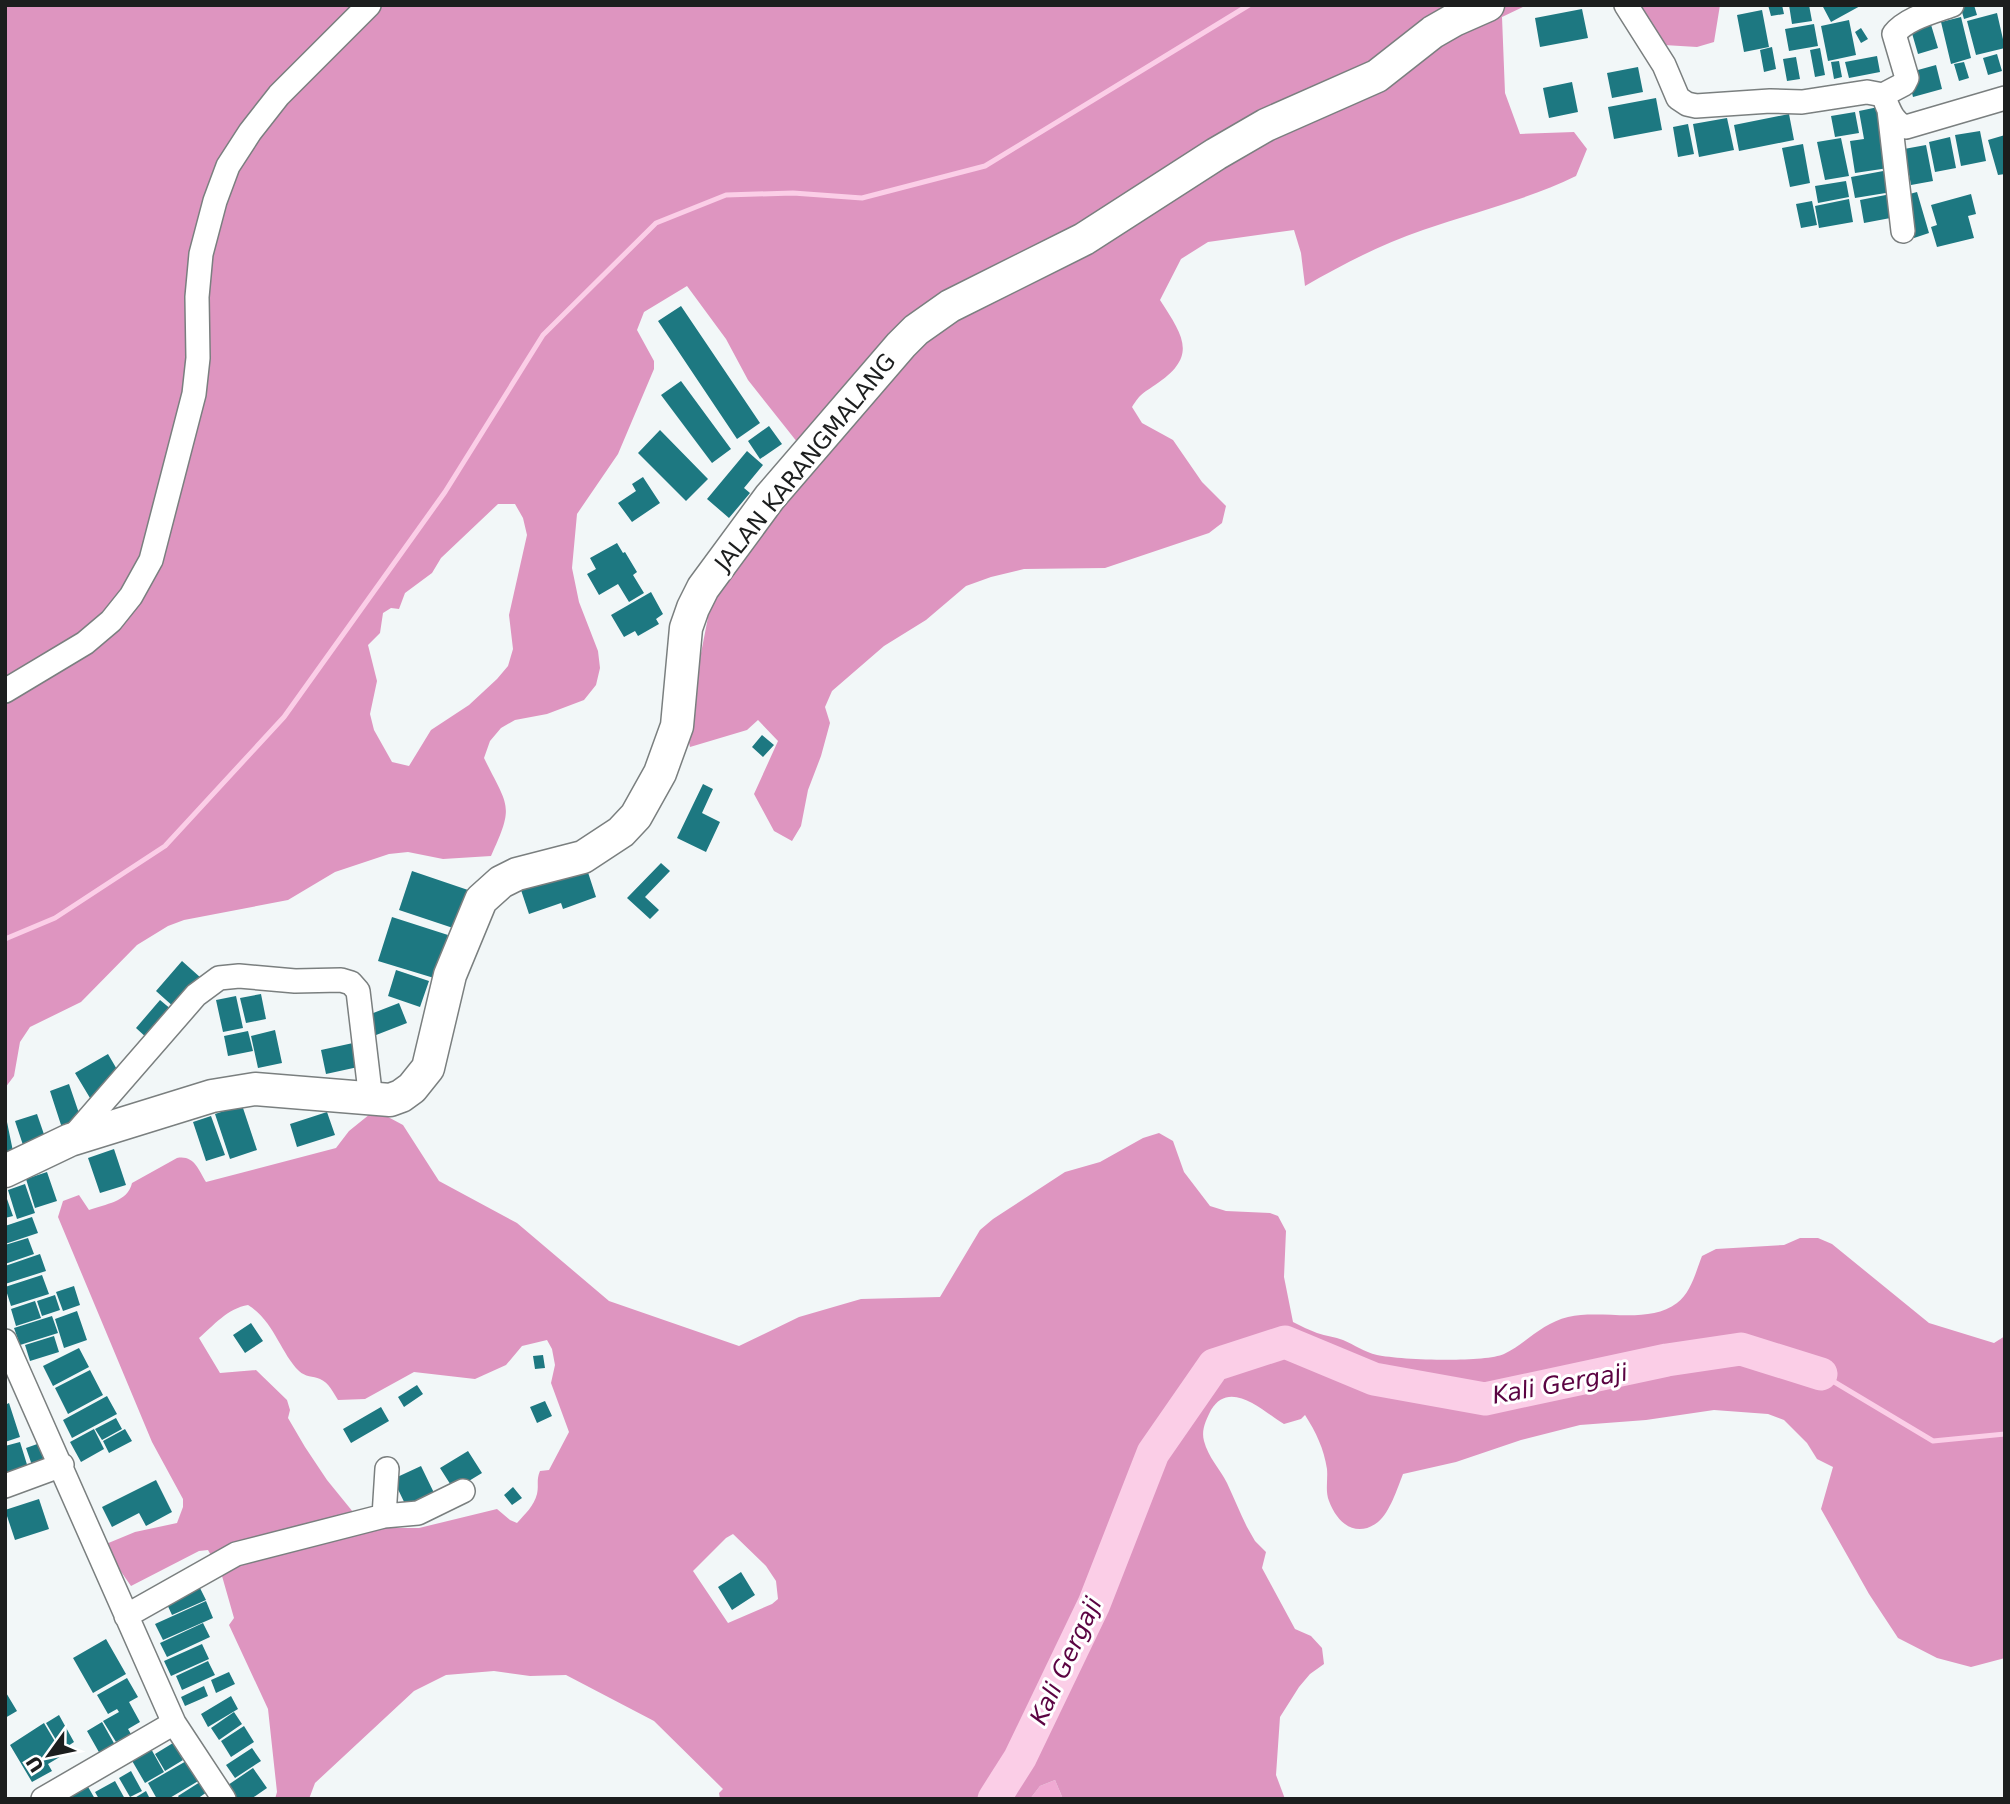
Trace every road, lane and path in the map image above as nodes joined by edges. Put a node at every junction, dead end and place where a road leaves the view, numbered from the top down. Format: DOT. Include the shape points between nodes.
graph roads {
  1 [pos="369,5"];
  2 [pos="1488,5"];
  3 [pos="1626,5"];
  4 [pos="1952,5"];
  5 [pos="1913,12"];
  6 [pos="2005,98"];
  7 [pos="1886,102"];
  8 [pos="1903,231"];
  9 [pos="5,691"];
  10 [pos="371,1100"];
  11 [pos="70,1140"];
  12 [pos="5,1171"];
  13 [pos="5,1341"];
  14 [pos="16,1391"];
  15 [pos="62,1465"];
  16 [pos="387,1469"];
  17 [pos="5,1486"];
  18 [pos="463,1491"];
  19 [pos="383,1516"];
  20 [pos="127,1616"];
  21 [pos="174,1723"];
  22 [pos="43,1799"];
  23 [pos="224,1799"];
  1 -- 9 [label="street" via="279,95 228,166 201,254 194,394 151,561 111,621 85,643"];
  2 -- 10 [label="street, JALAN KARANGMALANG" via="1433,32 1377,76 1266,125 1084,239 950,306 916,330 770,497 703,588 686,628 677,726 660,773 635,816 621,832 583,857 517,874 481,900 450,975 428,1068 401,1096"];
  3 -- 7 [label="street" via="1664,65 1678,97 1687,104 1802,102 1867,92"];
  4 -- 5 [label="street"];
  5 -- 7 [label="street" via="1894,34 1907,78"];
  6 -- 7 [label="street" via="1906,127 1896,122"];
  7 -- 8 [label="street"];
  10 -- 11 [label="street, JALAN KARANGMALANG" via="235,1091"];
  10 -- 11 [label="street" via="358,991 351,983 219,978 196,995"];
  11 -- 12 [label="street, JALAN KARANGMALANG"];
  13 -- 14 [label="street"];
  14 -- 15 [label="street"];
  15 -- 17 [label="street"];
  15 -- 20 [label="street"];
  16 -- 19 [label="street"];
  18 -- 19 [label="street" via="418,1513"];
  19 -- 20 [label="street" via="236,1555"];
  20 -- 21 [label="street"];
  21 -- 22 [label="street"];
  21 -- 23 [label="street"];
}
